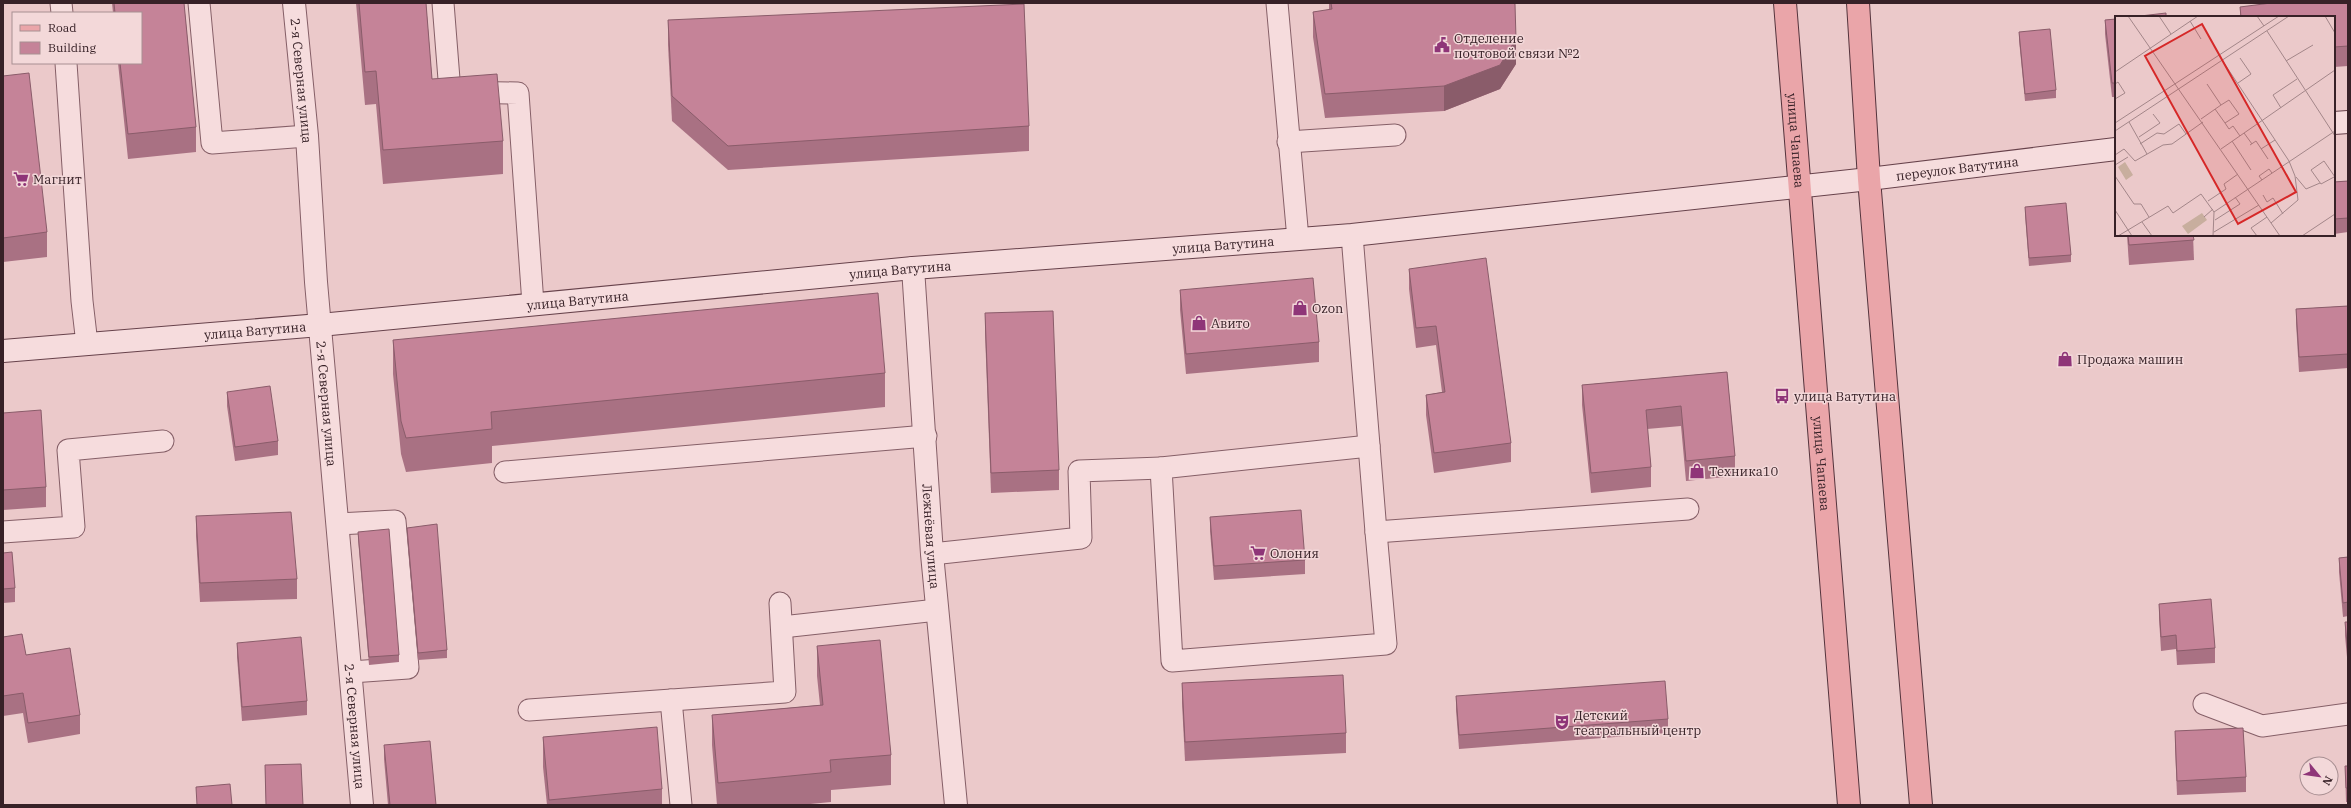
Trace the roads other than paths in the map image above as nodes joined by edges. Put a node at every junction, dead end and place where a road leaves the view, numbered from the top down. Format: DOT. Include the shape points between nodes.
graph roads {
  1 [pos="199,3"];
  2 [pos="294,3"];
  3 [pos="443,3"];
  4 [pos="1277,3"];
  5 [pos="1785,3"];
  6 [pos="1858,3"];
  7 [pos="66,64"];
  8 [pos="2348,122"];
  9 [pos="2335,123"];
  10 [pos="1395,135"];
  11 [pos="307,136"];
  12 [pos="1288,142"];
  13 [pos="2115,149"];
  14 [pos="1869,179"];
  15 [pos="1798,185"];
  16 [pos="1352,235"];
  17 [pos="1298,239"];
  18 [pos="913,268"];
  19 [pos="533,304"];
  20 [pos="320,325"];
  21 [pos="87,344"];
  22 [pos="3,351"];
  23 [pos="926,436"];
  24 [pos="163,441"];
  25 [pos="1369,446"];
  26 [pos="1161,468"];
  27 [pos="505,472"];
  28 [pos="1688,509"];
  29 [pos="338,524"];
  30 [pos="3,532"];
  31 [pos="1376,532"];
  32 [pos="932,554"];
  33 [pos="780,603"];
  34 [pos="937,610"];
  35 [pos="782,627"];
  36 [pos="351,672"];
  37 [pos="671,700"];
  38 [pos="2204,704"];
  39 [pos="529,710"];
  40 [pos="2348,714"];
  41 [pos="362,805"];
  42 [pos="681,805"];
  43 [pos="956,805"];
  44 [pos="1849,805"];
  45 [pos="1921,805"];
  1 -- 11 [label="lane" via="212,143"];
  2 -- 11 [label="main road, 2-я Северная улица"];
  3 -- 19 [label="lane" via="450,92 518,93"];
  4 -- 12 [label="lane"];
  5 -- 15 [label="main road, улица Чапаева"];
  6 -- 14 [label="main road"];
  7 -- 21 [label="lane"];
  8 -- 9 [label="main road"];
  10 -- 12 [label="lane"];
  11 -- 20 [label="main road, 2-я Северная улица"];
  12 -- 17 [label="lane"];
  13 -- 14 [label="main road, переулок Ватутина"];
  14 -- 15 [label="main road, переулок Ватутина"];
  14 -- 45 [label="main road"];
  15 -- 16 [label="main road, улица Ватутина"];
  15 -- 44 [label="main road, улица Чапаева"];
  16 -- 17 [label="main road, улица Ватутина"];
  16 -- 25 [label="lane"];
  17 -- 18 [label="main road, улица Ватутина"];
  18 -- 19 [label="main road, улица Ватутина"];
  18 -- 23 [label="main road, Лежнёвая улица"];
  19 -- 20 [label="main road, улица Ватутина"];
  20 -- 21 [label="main road, улица Ватутина"];
  20 -- 29 [label="main road, 2-я Северная улица"];
  21 -- 22 [label="main road, улица Ватутина"];
  23 -- 27 [label="lane"];
  23 -- 32 [label="main road, Лежнёвая улица"];
  24 -- 30 [label="lane" via="68,450 74,527"];
  25 -- 26 [label="lane"];
  25 -- 31 [label="lane"];
  26 -- 31 [label="lane" via="1172,661 1386,644"];
  26 -- 32 [label="lane" via="1079,471 1081,538"];
  28 -- 31 [label="lane"];
  29 -- 36 [label="main road, 2-я Северная улица"];
  29 -- 36 [label="lane" via="395,521 408,668"];
  32 -- 34 [label="main road, Лежнёвая улица"];
  33 -- 35 [label="lane"];
  34 -- 35 [label="lane"];
  34 -- 43 [label="main road, Лежнёвая улица"];
  35 -- 37 [label="lane" via="785,692"];
  36 -- 41 [label="main road, 2-я Северная улица"];
  37 -- 39 [label="lane"];
  37 -- 42 [label="lane"];
  38 -- 40 [label="lane" via="2262,726"];
}
